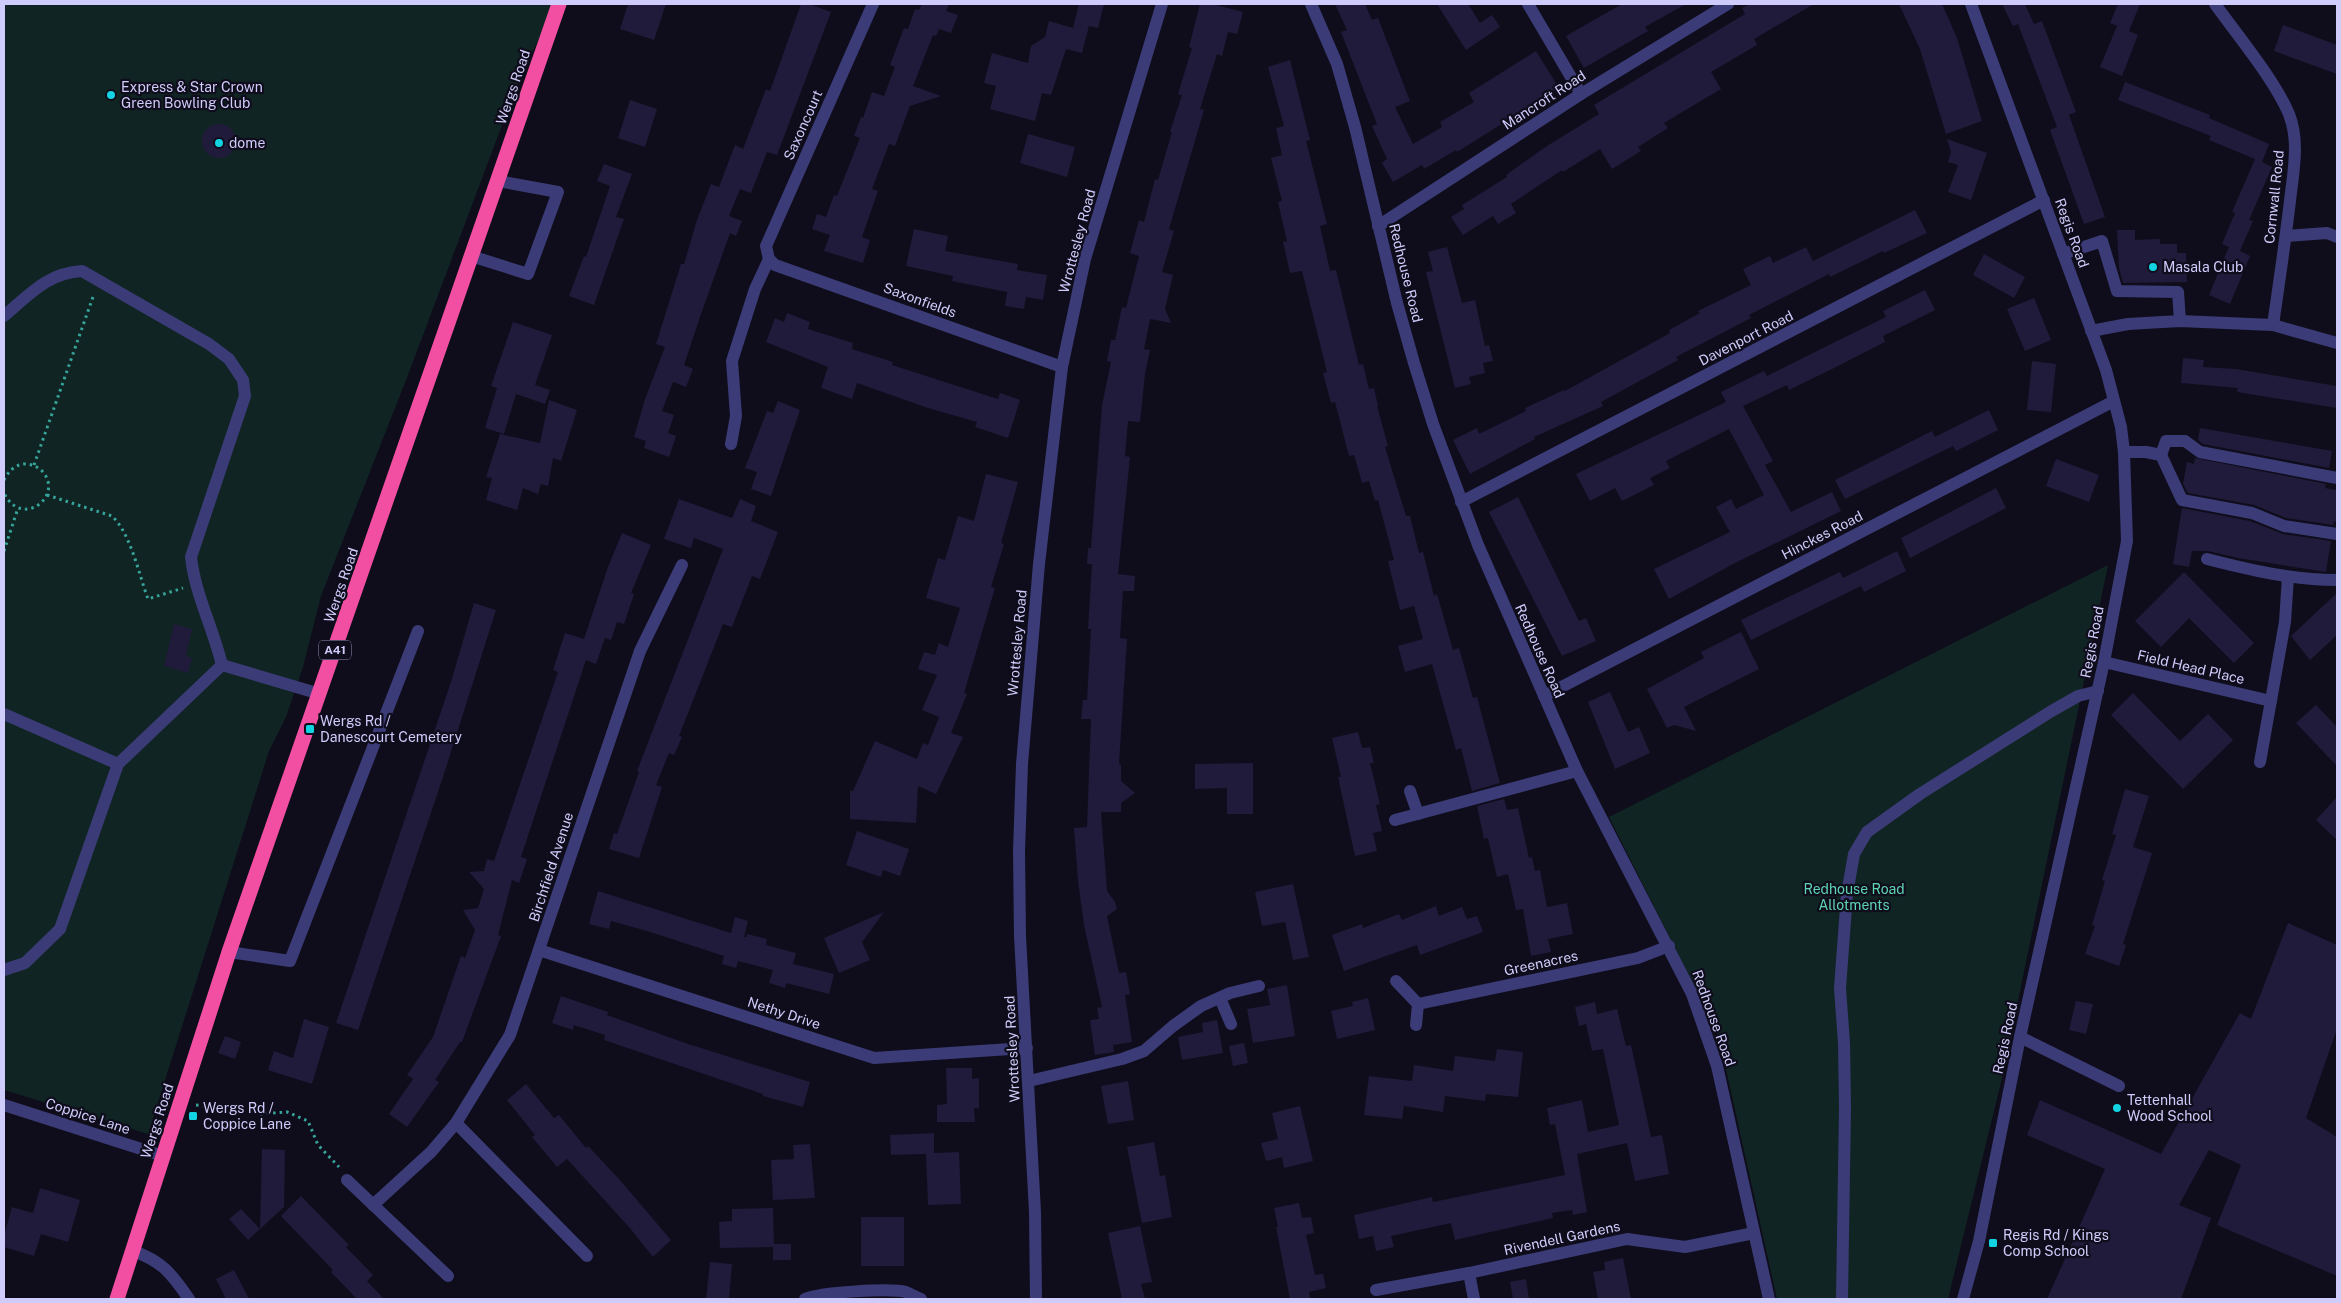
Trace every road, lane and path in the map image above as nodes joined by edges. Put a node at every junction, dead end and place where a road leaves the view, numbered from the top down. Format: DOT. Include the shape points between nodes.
graph roads {
  1 [pos="559,4"];
  2 [pos="873,4"];
  3 [pos="1162,4"];
  4 [pos="1311,4"];
  5 [pos="1528,4"];
  6 [pos="1728,4"];
  7 [pos="1971,4"];
  8 [pos="2215,4"];
  9 [pos="1582,94"];
  10 [pos="498,180"];
  11 [pos="2044,200"];
  12 [pos="1378,226"];
  13 [pos="2286,236"];
  14 [pos="2337,237"];
  15 [pos="2063,254"];
  16 [pos="472,256"];
  17 [pos="769,259"];
  18 [pos="98,281"];
  19 [pos="4,316"];
  20 [pos="2180,321"];
  21 [pos="2273,325"];
  22 [pos="2091,331"];
  23 [pos="2337,343"];
  24 [pos="1062,367"];
  25 [pos="2114,400"];
  26 [pos="731,444"];
  27 [pos="2124,452"];
  28 [pos="2161,455"];
  29 [pos="34,465"];
  30 [pos="2337,478"];
  31 [pos="4,480"];
  32 [pos="4,493"];
  33 [pos="47,495"];
  34 [pos="1461,502"];
  35 [pos="18,508"];
  36 [pos="2337,534"];
  37 [pos="4,551"];
  38 [pos="2207,559"];
  39 [pos="682,565"];
  40 [pos="2288,577"];
  41 [pos="2337,580"];
  42 [pos="196,584"];
  43 [pos="418,631"];
  44 [pos="2104,662"];
  45 [pos="222,665"];
  46 [pos="2098,691"];
  47 [pos="320,694"];
  48 [pos="1544,696"];
  49 [pos="2271,701"];
  50 [pos="4,714"];
  51 [pos="2260,762"];
  52 [pos="118,764"];
  53 [pos="1577,771"];
  54 [pos="1410,791"];
  55 [pos="1418,814"];
  56 [pos="1395,820"];
  57 [pos="1668,946"];
  58 [pos="539,950"];
  59 [pos="229,952"];
  60 [pos="4,970"];
  61 [pos="1396,981"];
  62 [pos="1259,986"];
  63 [pos="1220,998"];
  64 [pos="1418,1004"];
  65 [pos="1231,1024"];
  66 [pos="1416,1025"];
  67 [pos="2020,1037"];
  68 [pos="1027,1048"];
  69 [pos="1028,1081"];
  70 [pos="2120,1086"];
  71 [pos="4,1105"];
  72 [pos="176,1113"];
  73 [pos="456,1123"];
  74 [pos="163,1156"];
  75 [pos="347,1180"];
  76 [pos="373,1205"];
  77 [pos="1754,1233"];
  78 [pos="133,1251"];
  79 [pos="587,1256"];
  80 [pos="1468,1273"];
  81 [pos="448,1276"];
  82 [pos="1376,1290"];
  83 [pos="117,1299"];
  84 [pos="189,1299"];
  85 [pos="805,1299"];
  86 [pos="920,1299"];
  87 [pos="1036,1299"];
  88 [pos="1474,1299"];
  89 [pos="1769,1299"];
  90 [pos="1842,1299"];
  91 [pos="1963,1299"];
  1 -- 10 [label="highway, Wergs Road / A41"];
  2 -- 17 [label="street, Saxoncourt" via="766,246"];
  3 -- 24 [label="street, Wrottesley Road" via="1085,259"];
  4 -- 12 [label="street, Redhouse Road" via="1337,64"];
  5 -- 9 [label="street"];
  6 -- 9 [label="street, Mancroft Road"];
  7 -- 11 [label="street, Regis Road"];
  8 -- 13 [label="street, Cornwall Road" via="2276,90 2289,115 2295,154"];
  9 -- 12 [label="street, Mancroft Road"];
  10 -- 16 [label="highway, Wergs Road / A41"];
  10 -- 16 [label="street" via="558,192 528,274"];
  11 -- 15 [label="street, Regis Road"];
  11 -- 34 [label="street, Davenport Road"];
  12 -- 34 [label="street, Redhouse Road" via="1414,363"];
  13 -- 14 [label="street" via="2327,233"];
  13 -- 21 [label="street, Cornwall Road"];
  15 -- 20 [label="street" via="2102,240 2117,291 2178,292"];
  15 -- 22 [label="street, Regis Road"];
  16 -- 47 [label="highway, Wergs Road / A41"];
  17 -- 24 [label="street, Saxonfields" via="775,265"];
  17 -- 26 [label="street" via="755,289 732,362 736,416"];
  18 -- 19 [label="street" via="82,271 64,272 42,284"];
  18 -- 29 [label="path"];
  18 -- 42 [label="street" via="209,344 229,359 243,380 245,396 191,557"];
  20 -- 21 [label="street"];
  20 -- 22 [label="street" via="2128,324"];
  21 -- 23 [label="street"];
  22 -- 25 [label="street, Regis Road"];
  24 -- 68 [label="street, Wrottesley Road" via="1039,564 1022,764 1020,936"];
  25 -- 27 [label="street, Regis Road"];
  25 -- 48 [label="street, Hinckes Road"];
  27 -- 28 [label="street"];
  27 -- 44 [label="street, Regis Road" via="2127,541"];
  28 -- 30 [label="street" via="2166,441 2184,441 2200,452"];
  28 -- 36 [label="street" via="2182,500 2252,514 2284,526"];
  29 -- 31 [label="path" via="12,468"];
  29 -- 33 [label="path" via="48,481"];
  32 -- 35 [label="path"];
  33 -- 35 [label="path" via="39,506 25,510"];
  33 -- 42 [label="path" via="112,516 118,522 148,599"];
  34 -- 48 [label="street, Redhouse Road"];
  35 -- 37 [label="path"];
  38 -- 40 [label="street"];
  39 -- 58 [label="street, Birchfield Avenue" via="640,650"];
  40 -- 41 [label="street"];
  40 -- 49 [label="street" via="2285,622"];
  42 -- 45 [label="street"];
  43 -- 59 [label="street" via="290,961"];
  44 -- 46 [label="street, Regis Road"];
  44 -- 49 [label="street, Field Head Place"];
  45 -- 47 [label="street"];
  45 -- 52 [label="street"];
  46 -- 67 [label="street, Regis Road"];
  46 -- 90 [label="street" via="2078,696 1944,779 1867,832 1854,854 1847,894 1840,988 1845,1108"];
  47 -- 59 [label="highway, Wergs Road / A41"];
  48 -- 53 [label="street, Redhouse Road"];
  49 -- 51 [label="street"];
  50 -- 52 [label="street"];
  52 -- 60 [label="street" via="60,929 25,963"];
  53 -- 55 [label="street"];
  53 -- 57 [label="street, Redhouse Road"];
  54 -- 55 [label="street"];
  55 -- 56 [label="street"];
  57 -- 64 [label="street, Greenacres" via="1638,958"];
  57 -- 77 [label="street, Redhouse Road" via="1692,994 1717,1066"];
  58 -- 68 [label="street, Nethy Drive" via="874,1058"];
  58 -- 73 [label="street, Birchfield Avenue" via="510,1035"];
  59 -- 72 [label="highway, Wergs Road / A41"];
  61 -- 64 [label="street"];
  62 -- 63 [label="street"];
  63 -- 65 [label="street"];
  63 -- 69 [label="street" via="1201,1006 1144,1051"];
  64 -- 66 [label="street"];
  67 -- 70 [label="street"];
  67 -- 91 [label="street, Regis Road" via="1979,1241"];
  68 -- 69 [label="street, Wrottesley Road"];
  69 -- 87 [label="street, Wrottesley Road" via="1036,1212"];
  71 -- 74 [label="street, Coppice Lane"];
  72 -- 74 [label="highway, Wergs Road / A41"];
  72 -- 75 [label="path" via="192,1104 260,1114 287,1112 308,1121 318,1144"];
  73 -- 76 [label="street, Birchfield Avenue" via="431,1152"];
  73 -- 79 [label="street"];
  74 -- 78 [label="highway, Wergs Road / A41"];
  75 -- 76 [label="street"];
  76 -- 81 [label="street"];
  77 -- 80 [label="street, Rivendell Gardens" via="1685,1247 1627,1239"];
  77 -- 89 [label="street, Redhouse Road"];
  78 -- 83 [label="highway, Wergs Road / A41"];
  78 -- 84 [label="street" via="159,1262 174,1276"];
  80 -- 82 [label="street, Rivendell Gardens"];
  80 -- 88 [label="street"];
  85 -- 86 [label="street" via="827,1293 906,1292"];
}
